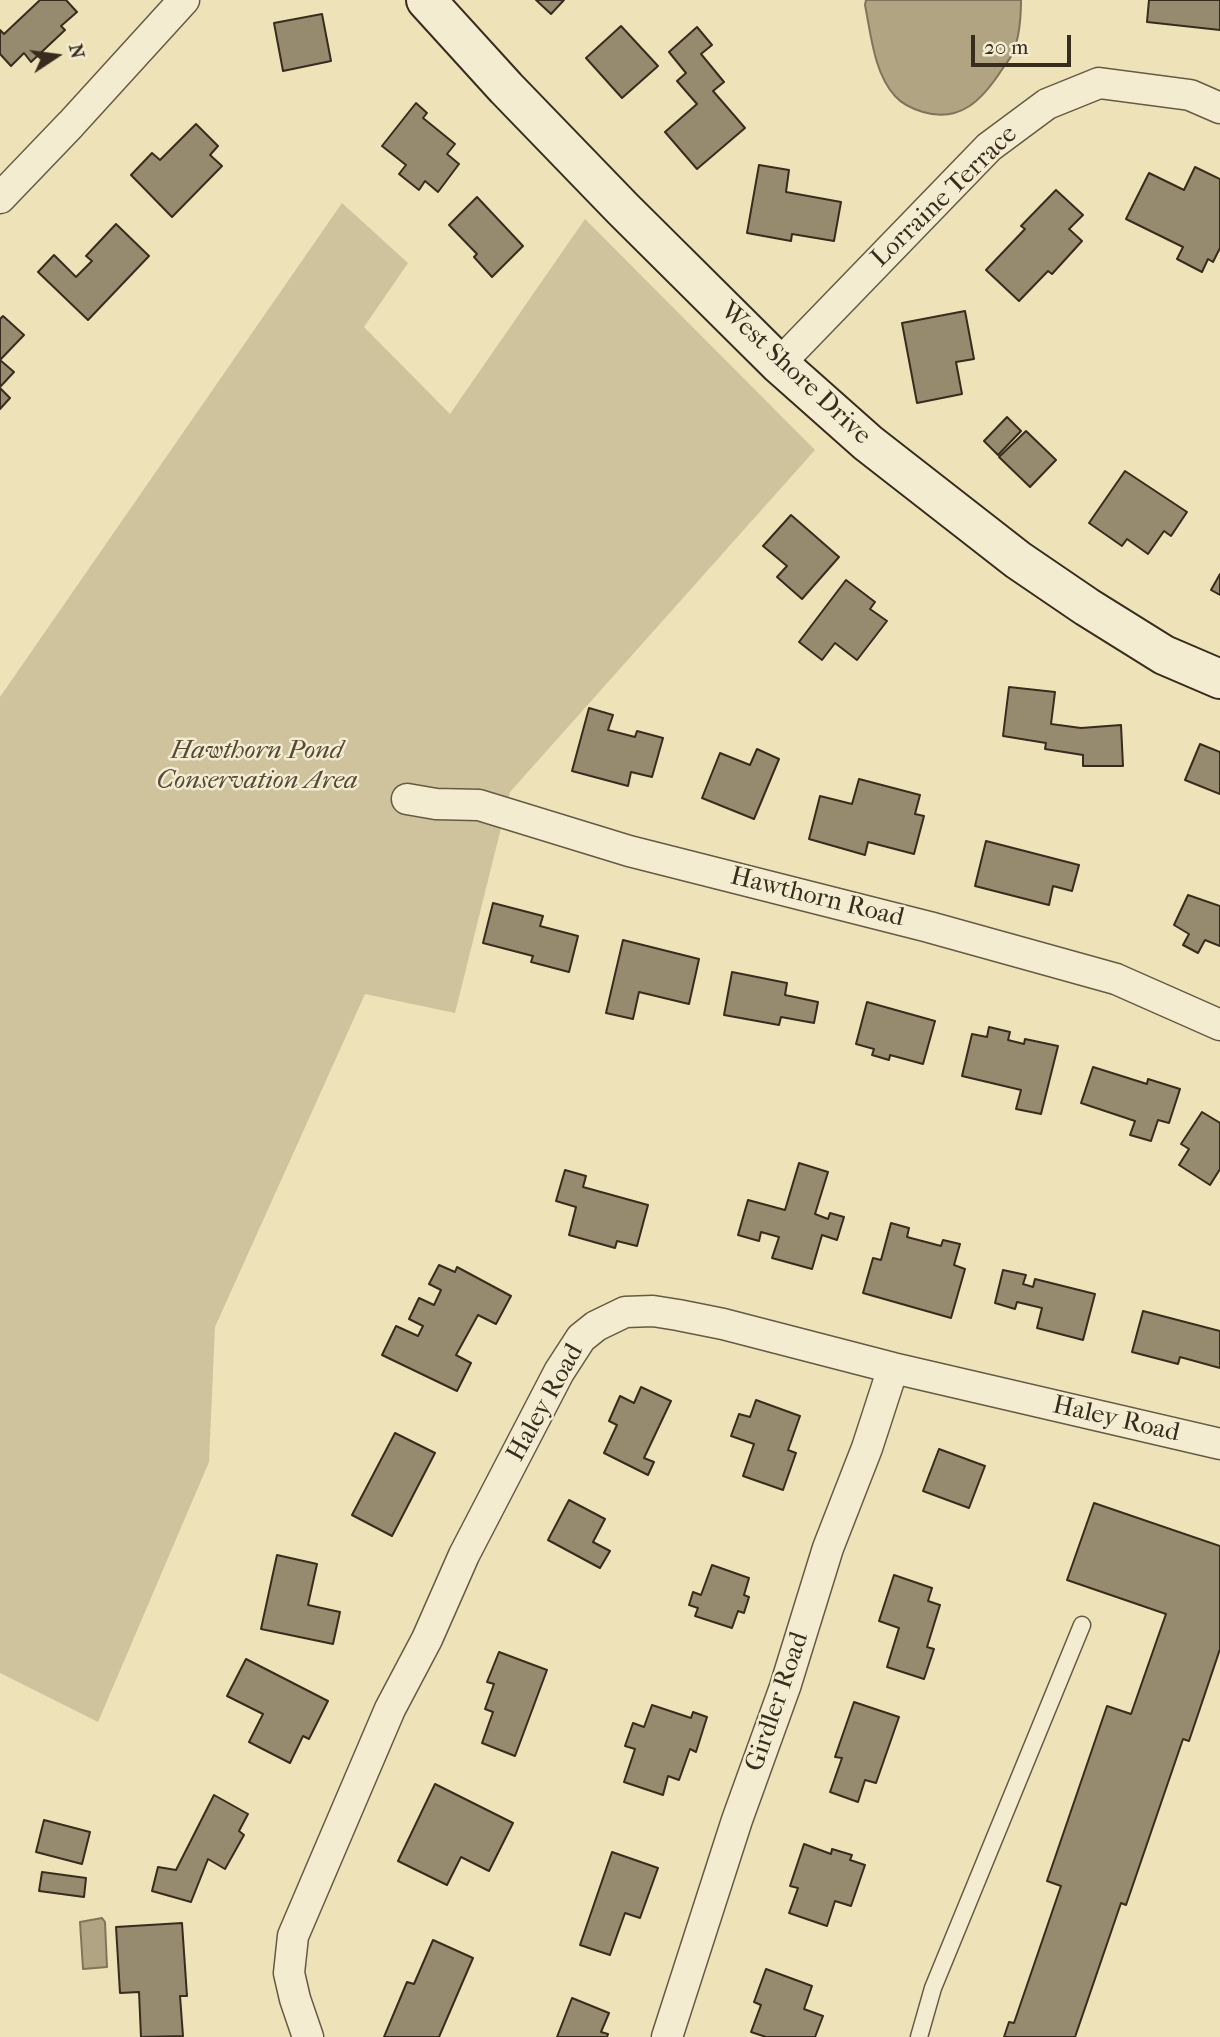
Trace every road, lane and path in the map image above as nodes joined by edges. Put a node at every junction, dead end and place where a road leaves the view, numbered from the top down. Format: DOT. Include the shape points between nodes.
graph roads {
  1 [pos="184,0"];
  2 [pos="426,0"];
  3 [pos="1220,108"];
  4 [pos="0,198"];
  5 [pos="779,364"];
  6 [pos="1220,679"];
  7 [pos="408,799"];
  8 [pos="1220,1025"];
  9 [pos="893,1368"];
  10 [pos="1220,1444"];
  11 [pos="1082,1625"];
  12 [pos="309,2037"];
  13 [pos="667,2037"];
  14 [pos="919,2037"];
  1 -- 4 [label="street"];
  2 -- 5 [label="main road, West Shore Drive" via="506,88"];
  3 -- 5 [label="street, Lorraine Terrace" via="1190,95 1098,83 1047,104 989,147"];
  5 -- 6 [label="main road, West Shore Drive" via="869,443 1018,560 1164,654"];
  7 -- 8 [label="street, Hawthorn Road" via="479,806 629,851 1090,971"];
  9 -- 10 [label="street, Haley Road"];
  9 -- 12 [label="street, Haley Road" via="723,1324 653,1311 625,1312 580,1338 477,1531 390,1709 293,1936 289,1973"];
  9 -- 13 [label="street, Girdler Road" via="828,1548"];
  11 -- 14 [label="lane" via="933,1988"];
}
